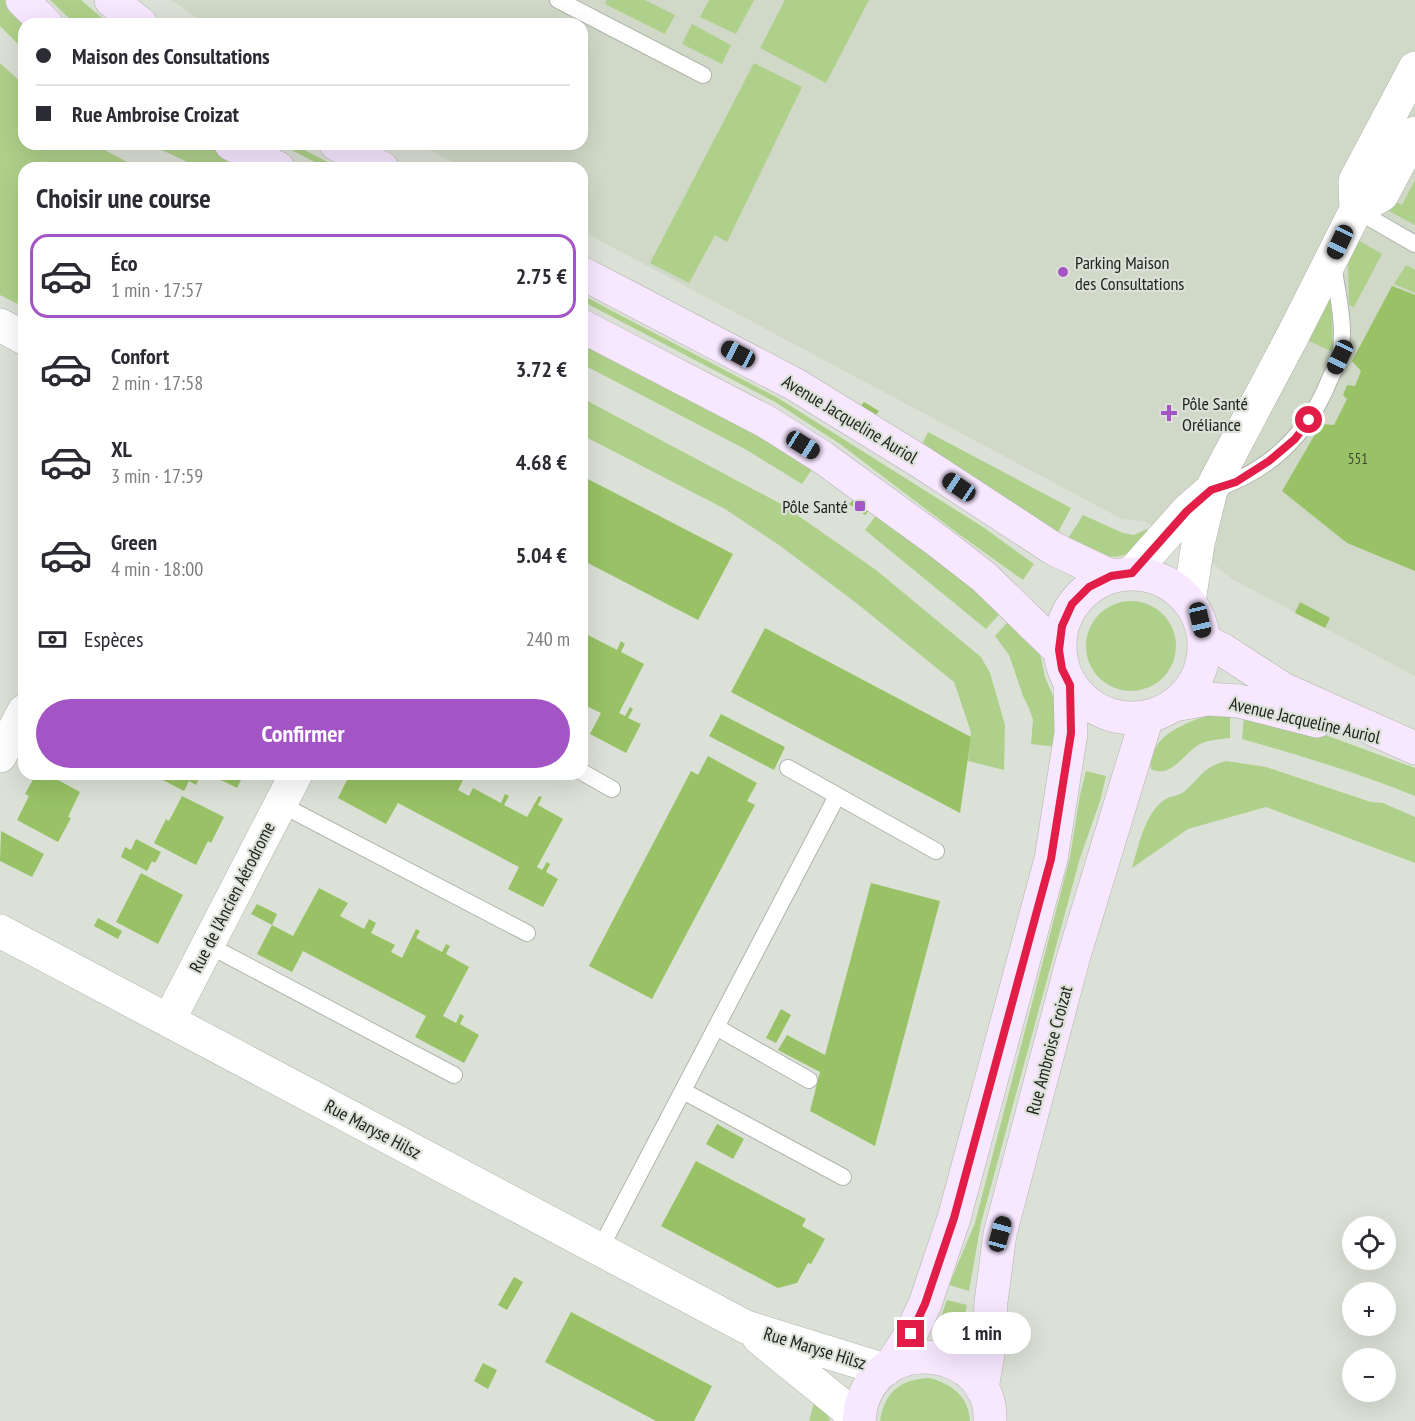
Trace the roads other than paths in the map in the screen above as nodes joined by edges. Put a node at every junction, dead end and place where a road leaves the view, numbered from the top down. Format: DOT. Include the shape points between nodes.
graph roads {
  1 [pos="22,0"];
  2 [pos="111,0"];
  3 [pos="558,0"];
  4 [pos="40,18"];
  5 [pos="134,18"];
  6 [pos="1415,68"];
  7 [pos="703,75"];
  8 [pos="1415,133"];
  9 [pos="243,150"];
  10 [pos="348,150"];
  11 [pos="266,162"];
  12 [pos="370,162"];
  13 [pos="1356,210"];
  14 [pos="1415,243"];
  15 [pos="1332,258"];
  16 [pos="588,276"];
  17 [pos="0,324"];
  18 [pos="588,329"];
  19 [pos="18,334"];
  20 [pos="1211,490"];
  21 [pos="1122,575"];
  22 [pos="1189,601"];
  23 [pos="1204,641"];
  24 [pos="1059,650"];
  25 [pos="1070,685"];
  26 [pos="1161,711"];
  27 [pos="18,722"];
  28 [pos="1407,745"];
  29 [pos="0,756"];
  30 [pos="788,768"];
  31 [pos="588,775"];
  32 [pos="293,780"];
  33 [pos="612,789"];
  34 [pos="837,796"];
  35 [pos="280,804"];
  36 [pos="936,851"];
  37 [pos="0,931"];
  38 [pos="527,933"];
  39 [pos="207,945"];
  40 [pos="169,1020"];
  41 [pos="716,1027"];
  42 [pos="454,1076"];
  43 [pos="809,1080"];
  44 [pos="683,1091"];
  45 [pos="843,1177"];
  46 [pos="600,1249"];
  47 [pos="746,1327"];
  48 [pos="888,1367"];
  49 [pos="990,1411"];
  50 [pos="858,1421"];
  1 -- 4 [label="main road"];
  2 -- 5 [label="main road"];
  3 -- 7 [label="lane"];
  6 -- 13 [label="street" via="1355,181"];
  8 -- 13 [label="street" via="1382,195"];
  9 -- 11 [label="main road"];
  10 -- 12 [label="main road"];
  13 -- 14 [label="lane"];
  13 -- 15 [label="street"];
  15 -- 20 [label="street"];
  15 -- 20 [label="lane" via="1341,344 1340,357 1324,394 1295,439 1280,454 1236,482"];
  16 -- 21 [label="main road, Avenue Jacqueline Auriol" via="796,385 1053,549"];
  17 -- 19 [label="street"];
  18 -- 24 [label="main road" via="765,421 822,457 984,577"];
  20 -- 21 [label="street"];
  20 -- 22 [label="street"];
  21 -- 22 [label="main road" via="1148,575 1164,580"];
  21 -- 24 [label="main road" via="1089,587 1072,604 1062,626"];
  22 -- 23 [label="main road" via="1200,620"];
  23 -- 26 [label="main road" via="1198,677 1188,692"];
  23 -- 28 [label="main road, Avenue Jacqueline Auriol" via="1283,689"];
  24 -- 25 [label="main road"];
  25 -- 26 [label="main road" via="1095,709 1121,717"];
  25 -- 48 [label="main road" via="1071,733 1051,859 954,1218 925,1304 911,1334"];
  26 -- 28 [label="main road, Avenue Jacqueline Auriol" via="1208,699 1239,702"];
  26 -- 49 [label="main road, Rue Ambroise Croizat" via="1073,959 1000,1234 991,1302"];
  27 -- 29 [label="street"];
  30 -- 34 [label="lane"];
  31 -- 33 [label="lane"];
  32 -- 35 [label="street, Rue de l'Ancien Aérodrome"];
  34 -- 36 [label="lane"];
  34 -- 41 [label="lane"];
  35 -- 38 [label="lane"];
  35 -- 39 [label="street, Rue de l'Ancien Aérodrome"];
  37 -- 40 [label="street, Rue Maryse Hilsz"];
  39 -- 40 [label="street, Rue de l'Ancien Aérodrome"];
  39 -- 42 [label="lane"];
  40 -- 46 [label="street, Rue Maryse Hilsz"];
  41 -- 43 [label="lane"];
  41 -- 44 [label="lane"];
  44 -- 45 [label="lane"];
  44 -- 46 [label="lane"];
  46 -- 47 [label="street, Rue Maryse Hilsz"];
  47 -- 48 [label="street, Rue Maryse Hilsz"];
  47 -- 50 [label="street, Rue Maryse Hilsz"];
  48 -- 49 [label="main road" via="910,1358 931,1356 951,1361 969,1373"];
  48 -- 50 [label="main road" via="870,1385"];
}
